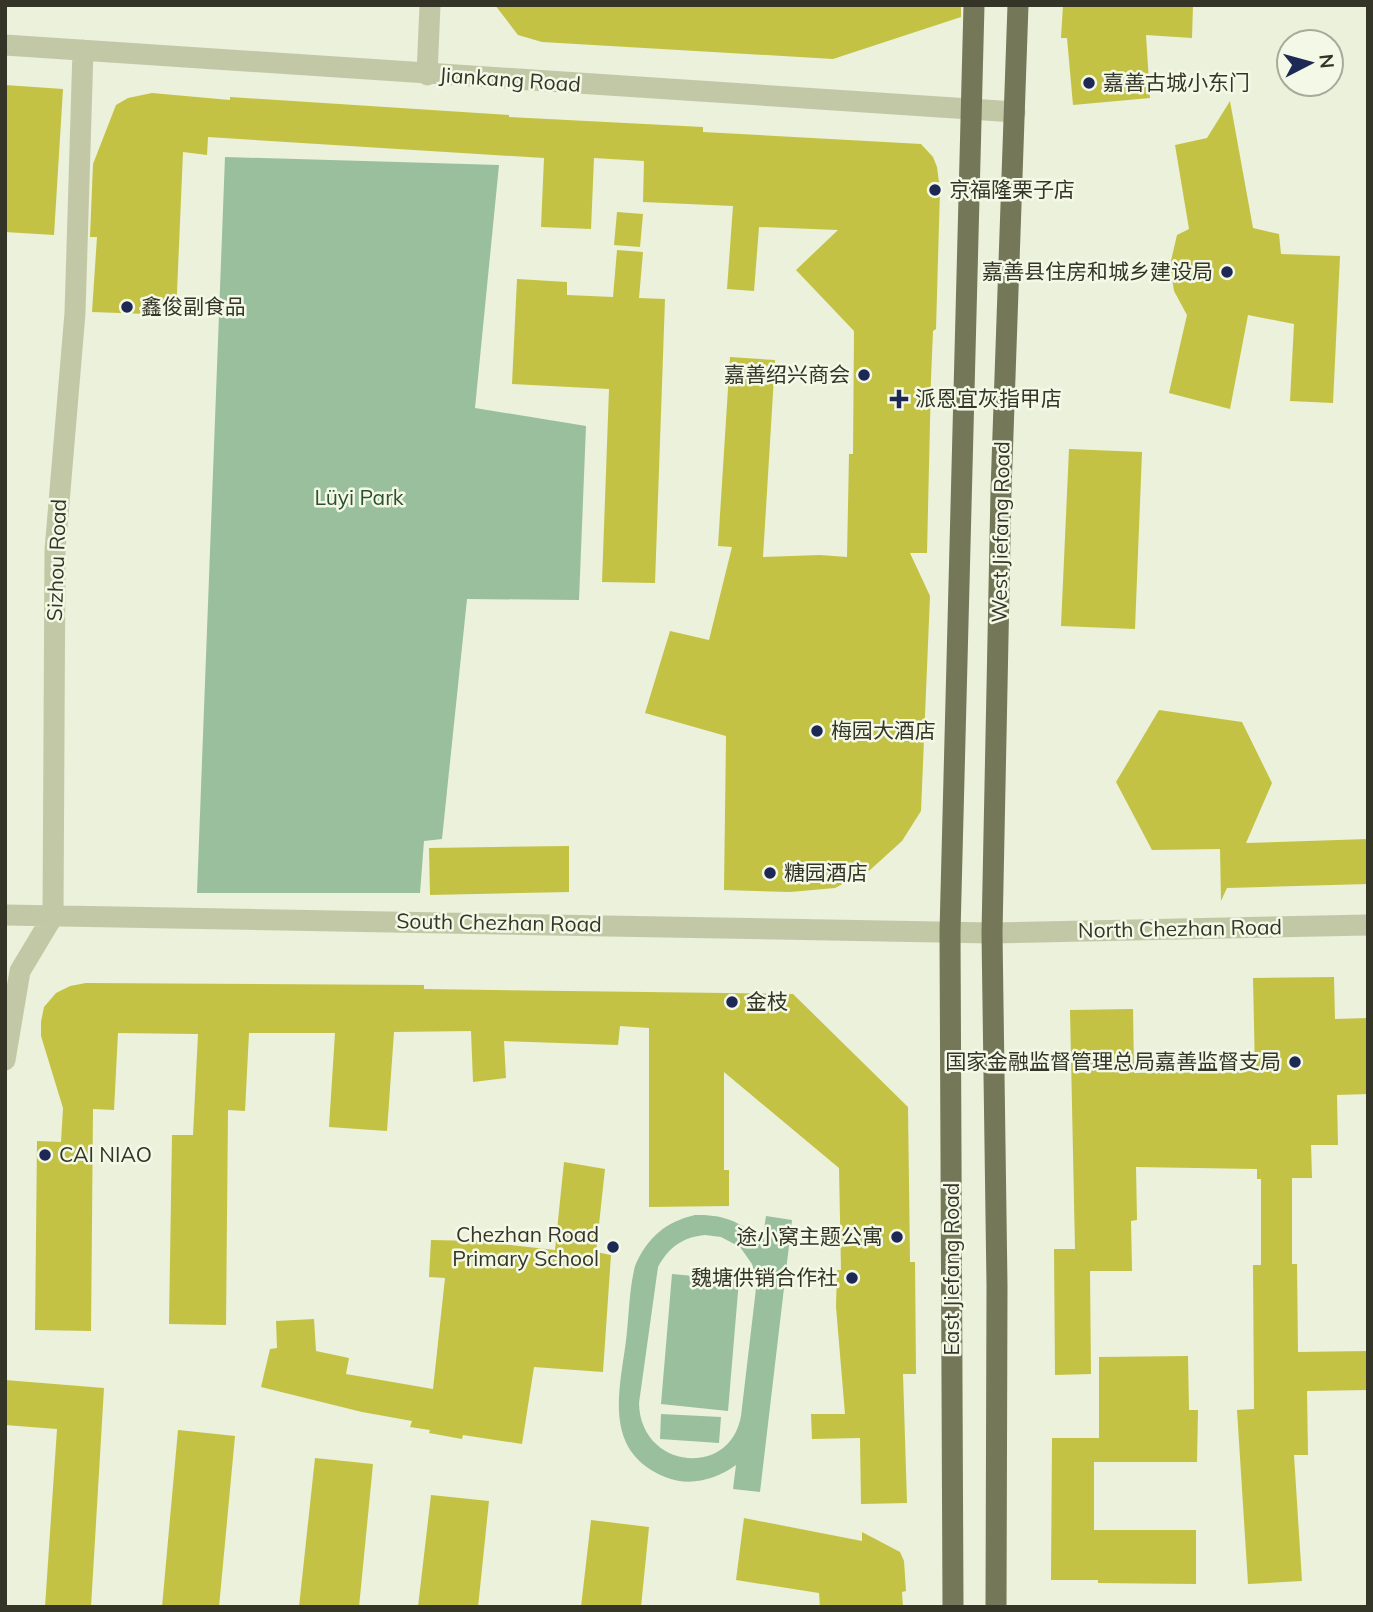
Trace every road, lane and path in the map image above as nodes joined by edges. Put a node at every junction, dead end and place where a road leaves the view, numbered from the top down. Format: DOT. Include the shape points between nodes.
graph roads {
  1 [pos="430,5"];
  2 [pos="974,5"];
  3 [pos="1018,5"];
  4 [pos="5,45"];
  5 [pos="83,50"];
  6 [pos="427,75"];
  7 [pos="971,110"];
  8 [pos="1015,112"];
  9 [pos="5,915"];
  10 [pos="53,916"];
  11 [pos="1368,925"];
  12 [pos="950,932"];
  13 [pos="992,933"];
  14 [pos="5,1060"];
  15 [pos="953,1607"];
  16 [pos="996,1607"];
  1 -- 6 [label="street"];
  2 -- 7 [label="main road, West Jiefang Road"];
  3 -- 8 [label="main road, West Jiefang Road"];
  4 -- 5 [label="street, Jiankang Road"];
  5 -- 6 [label="street, Jiankang Road"];
  5 -- 10 [label="street, Sizhou Road" via="75,313 55,550"];
  6 -- 7 [label="street, Jiankang Road"];
  7 -- 8 [label="street, Jiankang Road"];
  7 -- 12 [label="main road, West Jiefang Road"];
  8 -- 13 [label="main road, West Jiefang Road"];
  9 -- 10 [label="street, South Chezhan Road"];
  10 -- 12 [label="street, South Chezhan Road"];
  10 -- 14 [label="street" via="20,971"];
  11 -- 13 [label="street, North Chezhan Road"];
  12 -- 13 [label="street, South Chezhan Road"];
  12 -- 15 [label="main road, East Jiefang Road"];
  13 -- 16 [label="main road, East Jiefang Road"];
}
